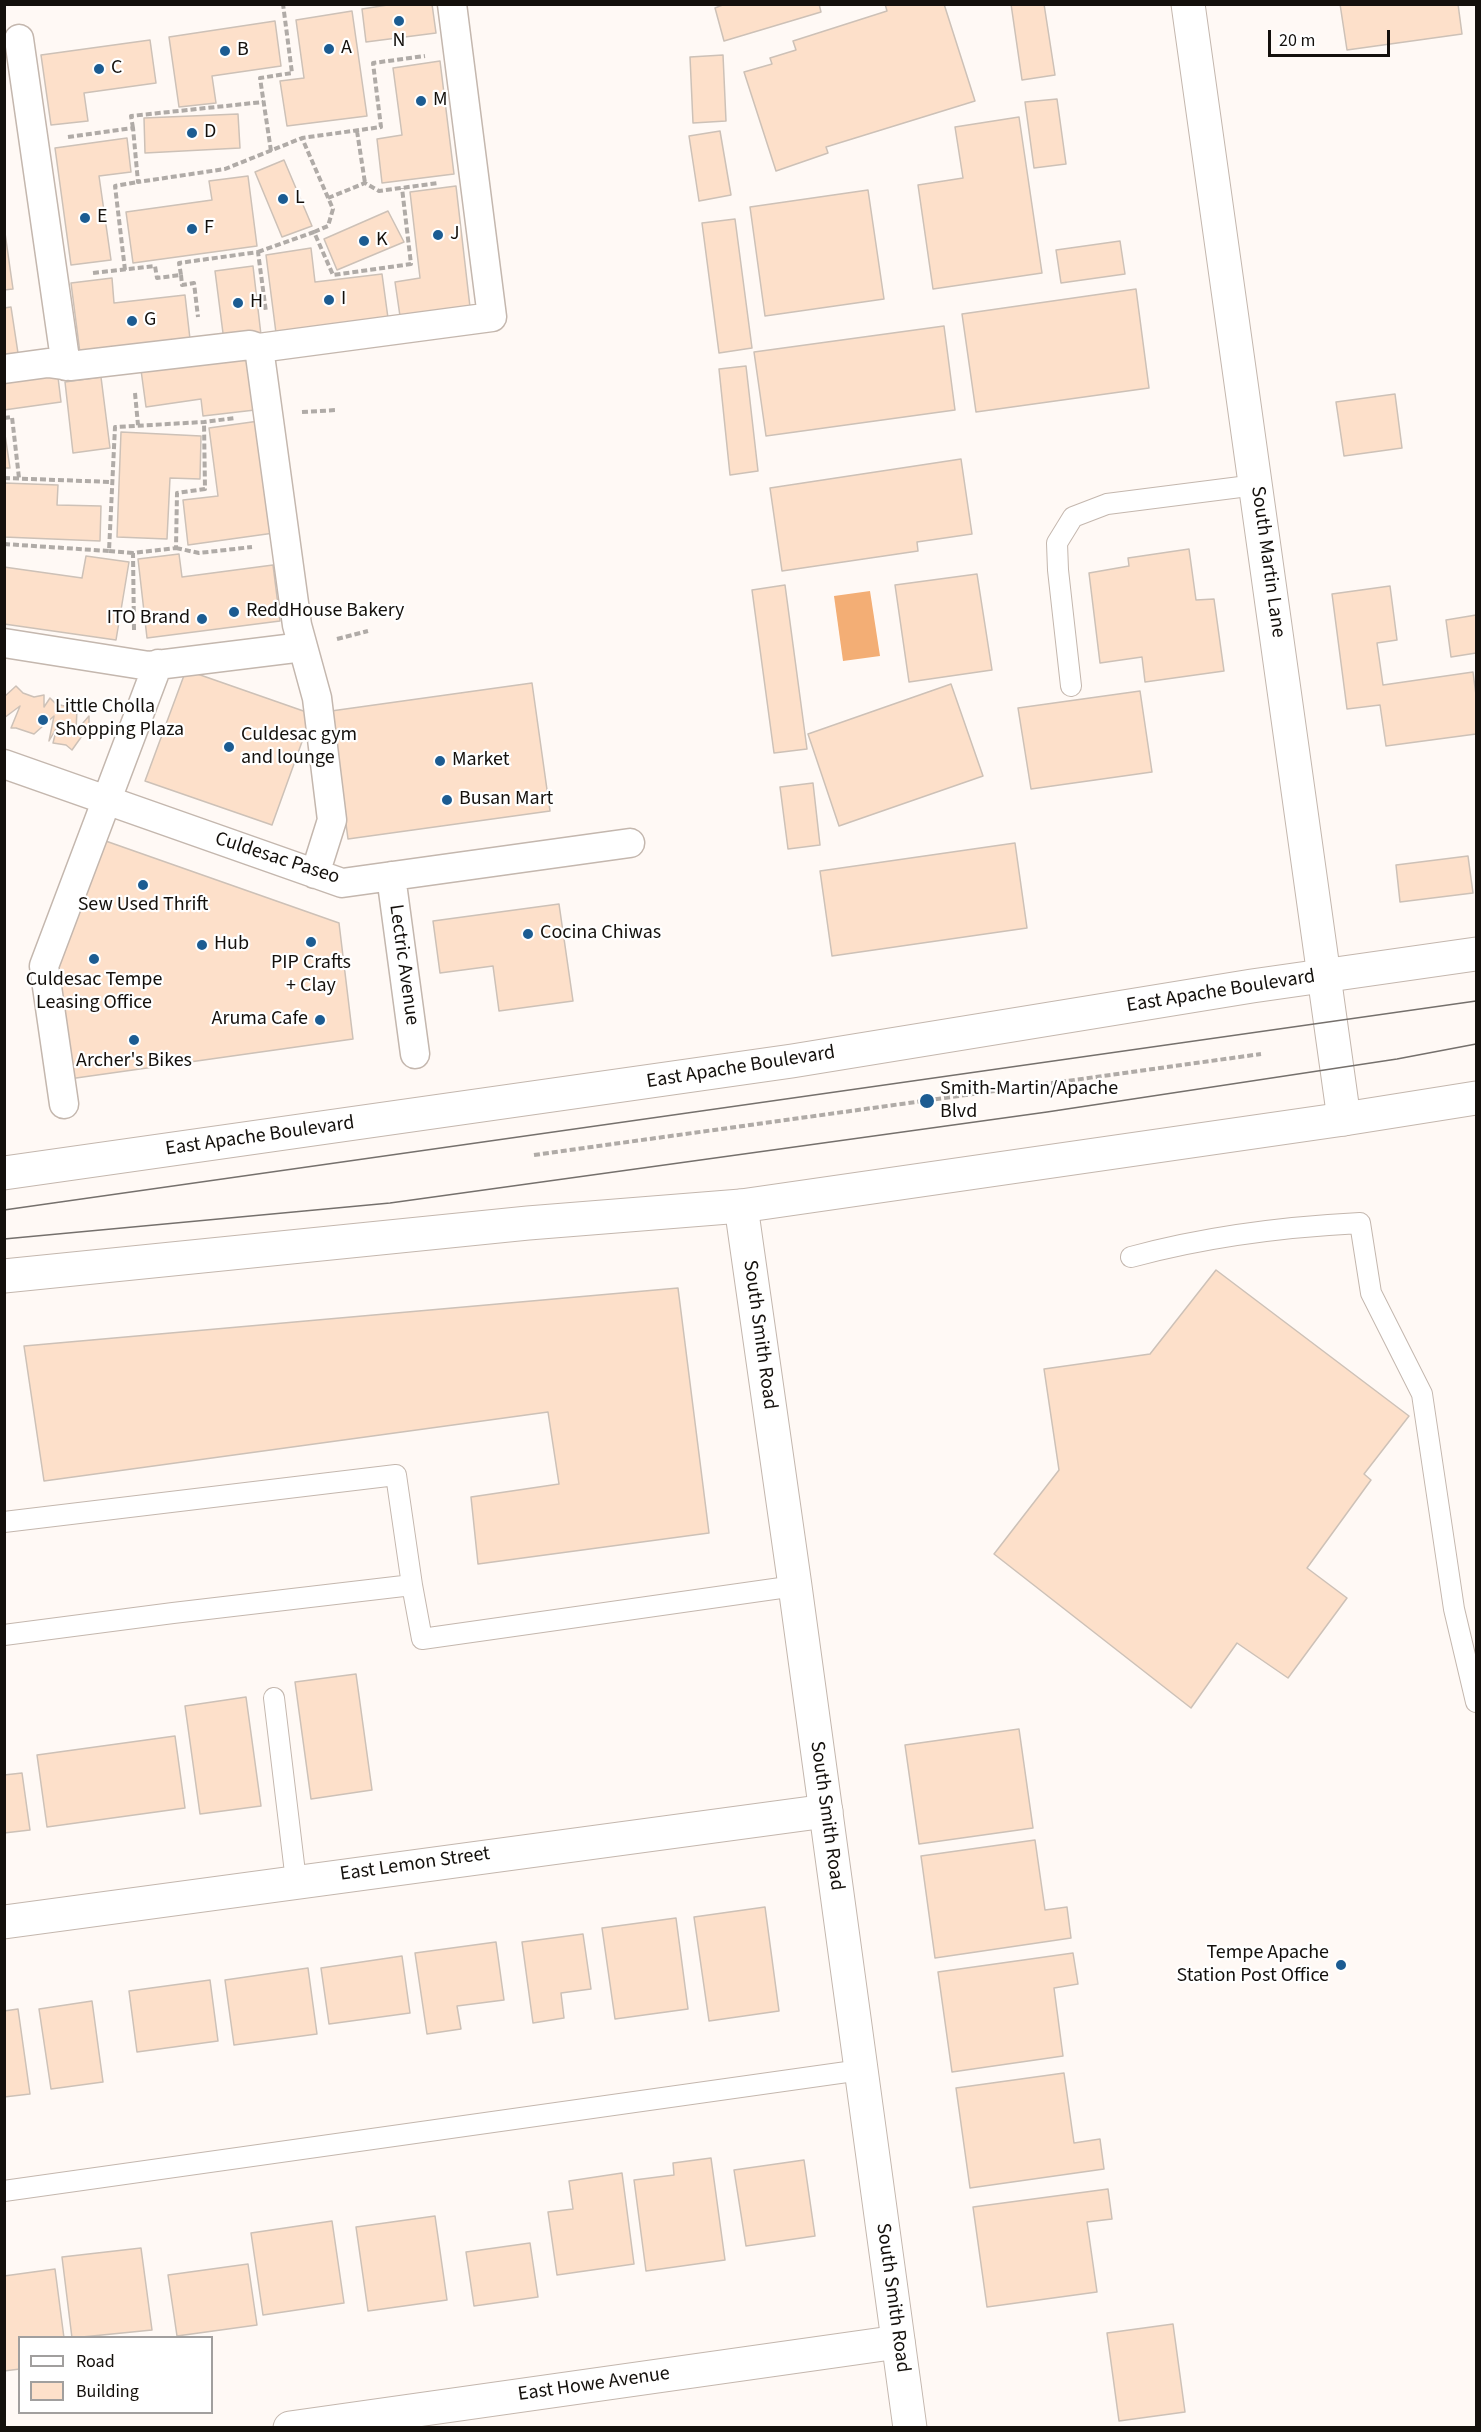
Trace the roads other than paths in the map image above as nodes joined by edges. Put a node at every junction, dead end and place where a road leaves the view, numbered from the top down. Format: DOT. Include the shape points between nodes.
graph roads {
  1 [pos="452,4"];
  2 [pos="1188,4"];
  3 [pos="19,39"];
  4 [pos="259,348"];
  5 [pos="66,366"];
  6 [pos="4,369"];
  7 [pos="1256,485"];
  8 [pos="4,643"];
  9 [pos="303,646"];
  10 [pos="146,664"];
  11 [pos="1071,686"];
  12 [pos="4,764"];
  13 [pos="107,800"];
  14 [pos="630,843"];
  15 [pos="315,874"];
  16 [pos="391,876"];
  17 [pos="1476,954"];
  18 [pos="1323,977"];
  19 [pos="415,1054"];
  20 [pos="1476,1098"];
  21 [pos="64,1104"];
  22 [pos="1344,1119"];
  23 [pos="4,1173"];
  24 [pos="741,1206"];
  25 [pos="1131,1257"];
  26 [pos="4,1276"];
  27 [pos="4,1522"];
  28 [pos="412,1585"];
  29 [pos="795,1586"];
  30 [pos="4,1635"];
  31 [pos="274,1698"];
  32 [pos="1476,1702"];
  33 [pos="826,1811"];
  34 [pos="296,1881"];
  35 [pos="4,1922"];
  36 [pos="861,2070"];
  37 [pos="4,2191"];
  38 [pos="898,2342"];
  39 [pos="290,2427"];
  40 [pos="910,2427"];
  1 -- 4 [label="street" via="492,316"];
  2 -- 7 [label="street, South Martin Lane"];
  3 -- 5 [label="street"];
  4 -- 5 [label="street" via="249,345"];
  4 -- 9 [label="street"];
  5 -- 6 [label="street" via="48,363"];
  7 -- 11 [label="lane" via="1107,504 1073,517 1057,543"];
  7 -- 18 [label="street, South Martin Lane"];
  8 -- 10 [label="street"];
  9 -- 10 [label="street"];
  9 -- 15 [label="street" via="317,698 332,820"];
  10 -- 13 [label="street"];
  12 -- 13 [label="street, Culdesac Paseo"];
  13 -- 15 [label="street, Culdesac Paseo"];
  13 -- 21 [label="street" via="44,966"];
  14 -- 16 [label="street, Culdesac Paseo"];
  15 -- 16 [label="street, Culdesac Paseo" via="342,883"];
  16 -- 19 [label="street, Lectric Avenue"];
  17 -- 18 [label="street, East Apache Boulevard"];
  18 -- 22 [label="street, South Martin Lane"];
  18 -- 23 [label="street, East Apache Boulevard" via="780,1062"];
  20 -- 22 [label="street"];
  22 -- 24 [label="street"];
  24 -- 26 [label="street" via="535,1222"];
  24 -- 29 [label="street, South Smith Road"];
  25 -- 32 [label="lane" via="1185,1242 1300,1226 1360,1223 1371,1293 1422,1394 1454,1609"];
  27 -- 28 [label="lane" via="396,1475"];
  28 -- 29 [label="lane" via="422,1639"];
  28 -- 30 [label="lane"];
  29 -- 33 [label="street, South Smith Road"];
  31 -- 34 [label="lane"];
  33 -- 34 [label="street, East Lemon Street"];
  33 -- 36 [label="street, South Smith Road"];
  34 -- 35 [label="street, East Lemon Street"];
  36 -- 37 [label="lane"];
  36 -- 38 [label="street, South Smith Road"];
  38 -- 39 [label="street, East Howe Avenue"];
  38 -- 40 [label="street, South Smith Road"];
}
